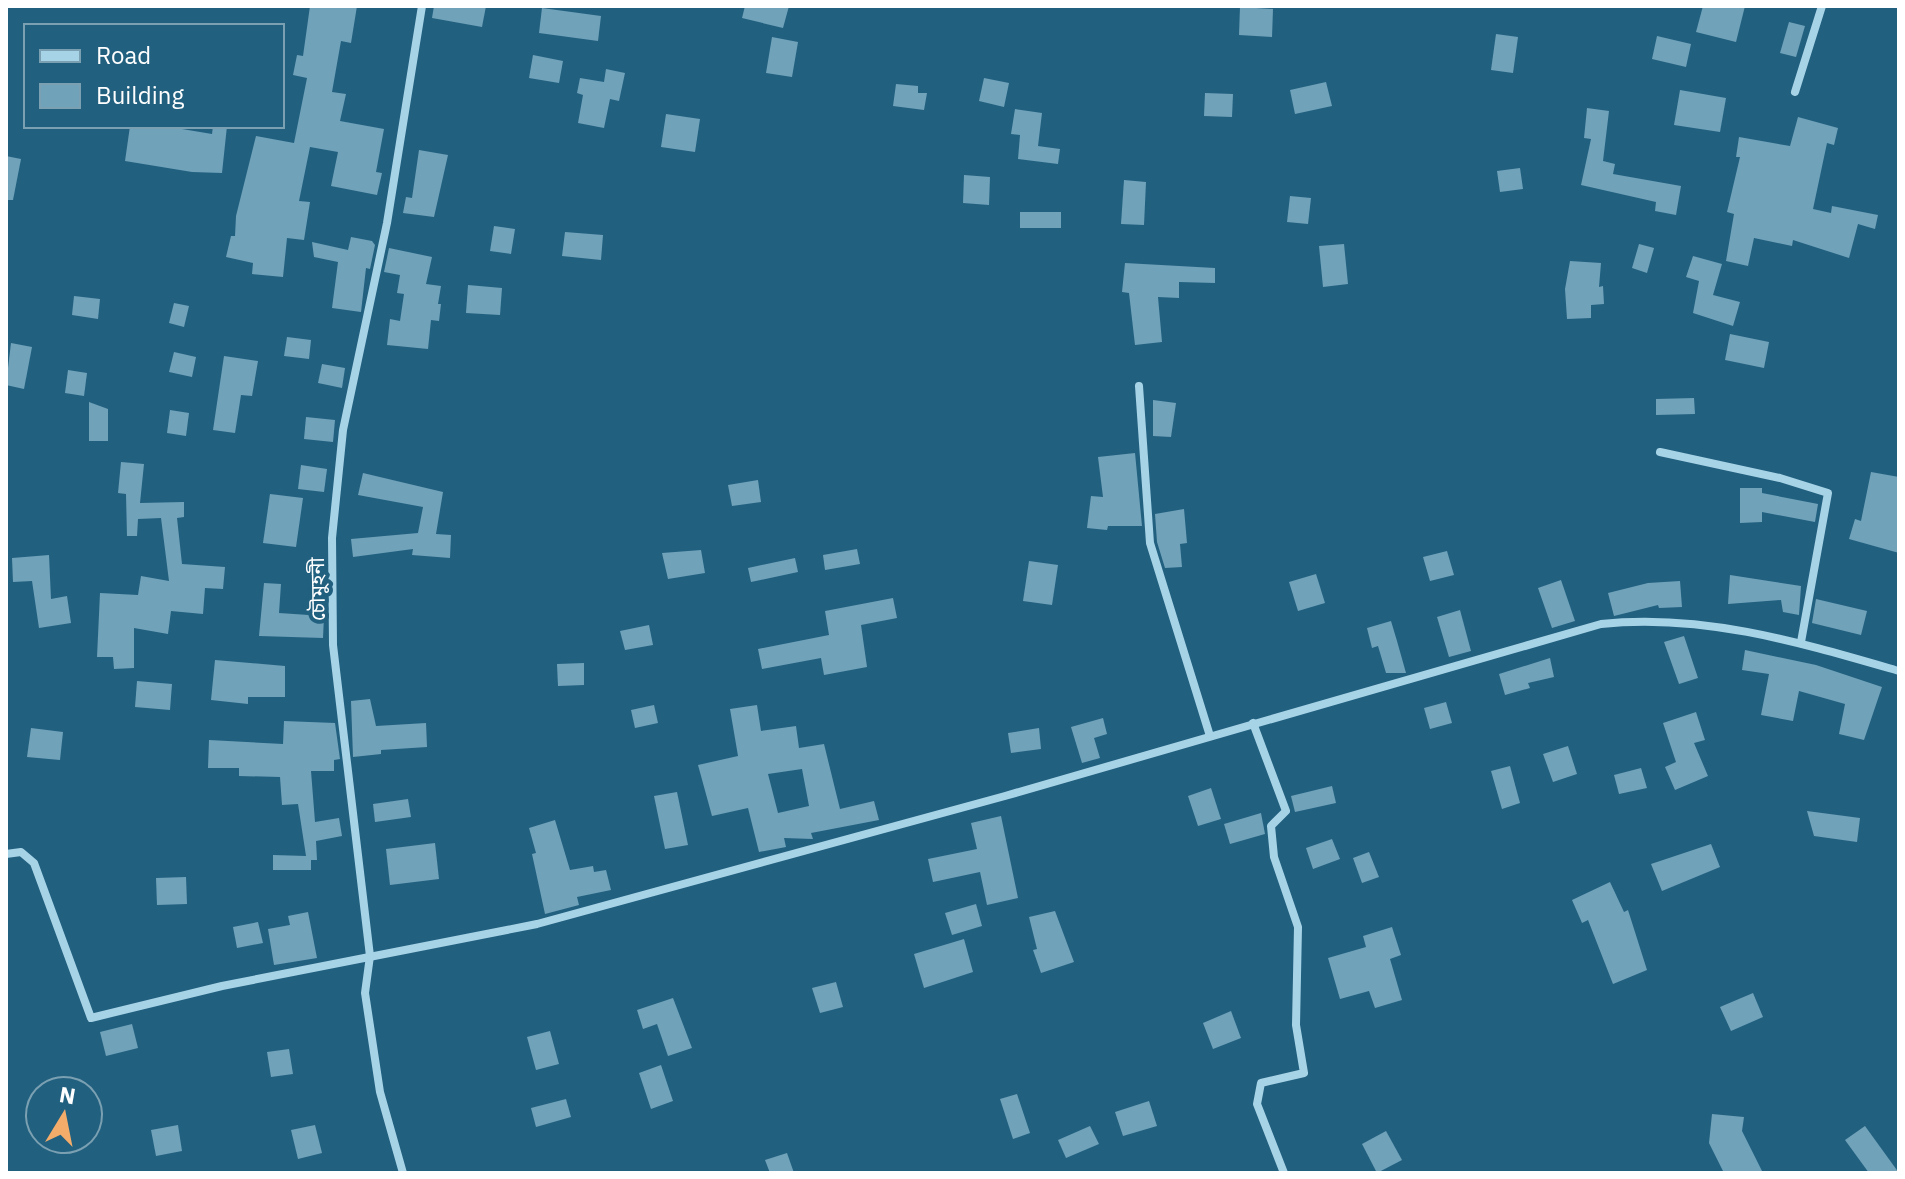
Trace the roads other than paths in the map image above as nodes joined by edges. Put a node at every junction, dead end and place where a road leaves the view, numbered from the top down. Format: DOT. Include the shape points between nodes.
graph roads {
  1 [pos="422,6"];
  2 [pos="1822,6"];
  3 [pos="1795,92"];
  4 [pos="1139,386"];
  5 [pos="1660,452"];
  6 [pos="1801,642"];
  7 [pos="1899,671"];
  8 [pos="1253,723"];
  9 [pos="1210,736"];
  10 [pos="6,854"];
  11 [pos="370,956"];
  12 [pos="403,1173"];
  13 [pos="1284,1173"];
  1 -- 11 [label="street, চৌমুহনী" via="387,223 343,430 332,538 333,645"];
  2 -- 3 [label="street"];
  4 -- 9 [label="street" via="1150,543"];
  5 -- 6 [label="street" via="1828,493"];
  6 -- 7 [label="street"];
  6 -- 8 [label="street" via="1692,622 1644,619 1601,624"];
  8 -- 9 [label="street"];
  8 -- 13 [label="street" via="1286,811 1271,826 1274,857 1298,927 1296,1025 1304,1073 1261,1083 1257,1104"];
  9 -- 11 [label="street" via="537,924"];
  10 -- 11 [label="street" via="21,852 34,863 91,1018"];
  11 -- 12 [label="street, চৌমুহনী" via="365,993 380,1092"];
}
